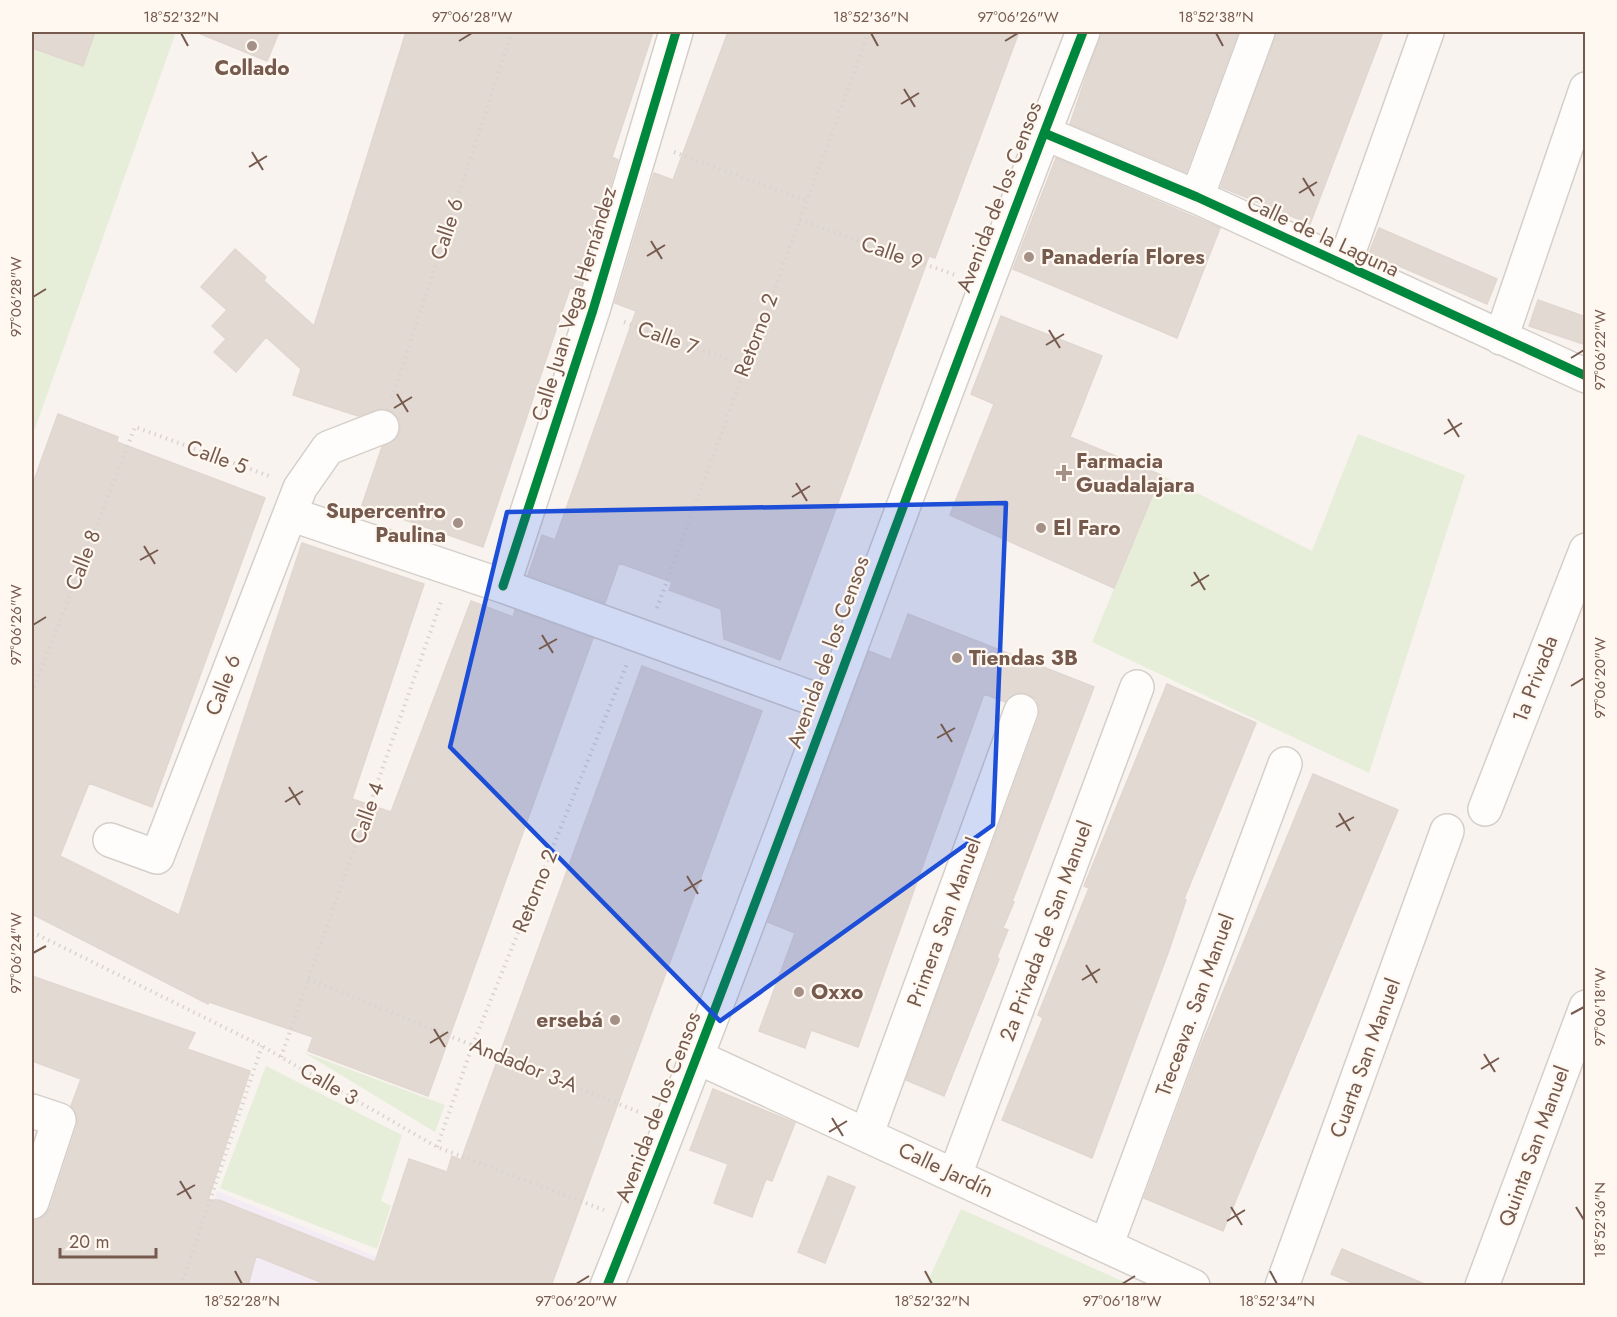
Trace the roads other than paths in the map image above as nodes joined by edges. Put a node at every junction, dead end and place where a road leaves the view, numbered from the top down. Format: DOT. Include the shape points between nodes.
graph roads {
  1 [pos="676,32"];
  2 [pos="1083,32"];
  3 [pos="1258,32"];
  4 [pos="1427,32"];
  5 [pos="1586,89"];
  6 [pos="1044,132"];
  7 [pos="1197,197"];
  8 [pos="1344,265"];
  9 [pos="1501,338"];
  10 [pos="1586,376"];
  11 [pos="382,427"];
  12 [pos="295,501"];
  13 [pos="1586,550"];
  14 [pos="503,586"];
  15 [pos="1137,687"];
  16 [pos="828,704"];
  17 [pos="1021,711"];
  18 [pos="1285,764"];
  19 [pos="1485,809"];
  20 [pos="1447,831"];
  21 [pos="110,840"];
  22 [pos="1586,1007"];
  23 [pos="697,1057"];
  24 [pos="45,1115"];
  25 [pos="867,1133"];
  26 [pos="955,1175"];
  27 [pos="32,1202"];
  28 [pos="1106,1246"];
  29 [pos="607,1286"];
  30 [pos="1193,1286"];
  31 [pos="1282,1286"];
  32 [pos="1482,1286"];
  1 -- 14 [label="street, Calle Juan Vega Hernández" via="593,310"];
  2 -- 6 [label="street, Avenida de los Censos"];
  3 -- 7 [label="street"];
  4 -- 8 [label="street"];
  5 -- 9 [label="street"];
  6 -- 7 [label="street, Calle de la Laguna"];
  6 -- 16 [label="street, Avenida de los Censos"];
  7 -- 8 [label="street, Calle de la Laguna"];
  8 -- 9 [label="street, Calle de la Laguna"];
  9 -- 10 [label="street, Calle de la Laguna"];
  11 -- 12 [label="street, Calle 6" via="328,448"];
  12 -- 14 [label="street"];
  12 -- 21 [label="street, Calle 6" via="157,857"];
  13 -- 19 [label="street, 1a Privada"];
  14 -- 16 [label="street"];
  15 -- 26 [label="street, 2a Privada de San Manuel"];
  16 -- 23 [label="street, Avenida de los Censos"];
  17 -- 25 [label="street, Primera San Manuel"];
  18 -- 28 [label="street, Treceava. San Manuel"];
  20 -- 31 [label="street, Cuarta San Manuel"];
  22 -- 32 [label="street, Quinta San Manuel"];
  23 -- 25 [label="street, Calle Jardín"];
  23 -- 29 [label="street, Avenida de los Censos"];
  24 -- 27 [label="street"];
  25 -- 26 [label="street, Calle Jardín"];
  26 -- 28 [label="street, Calle Jardín"];
  28 -- 30 [label="street, Calle Jardín"];
}
